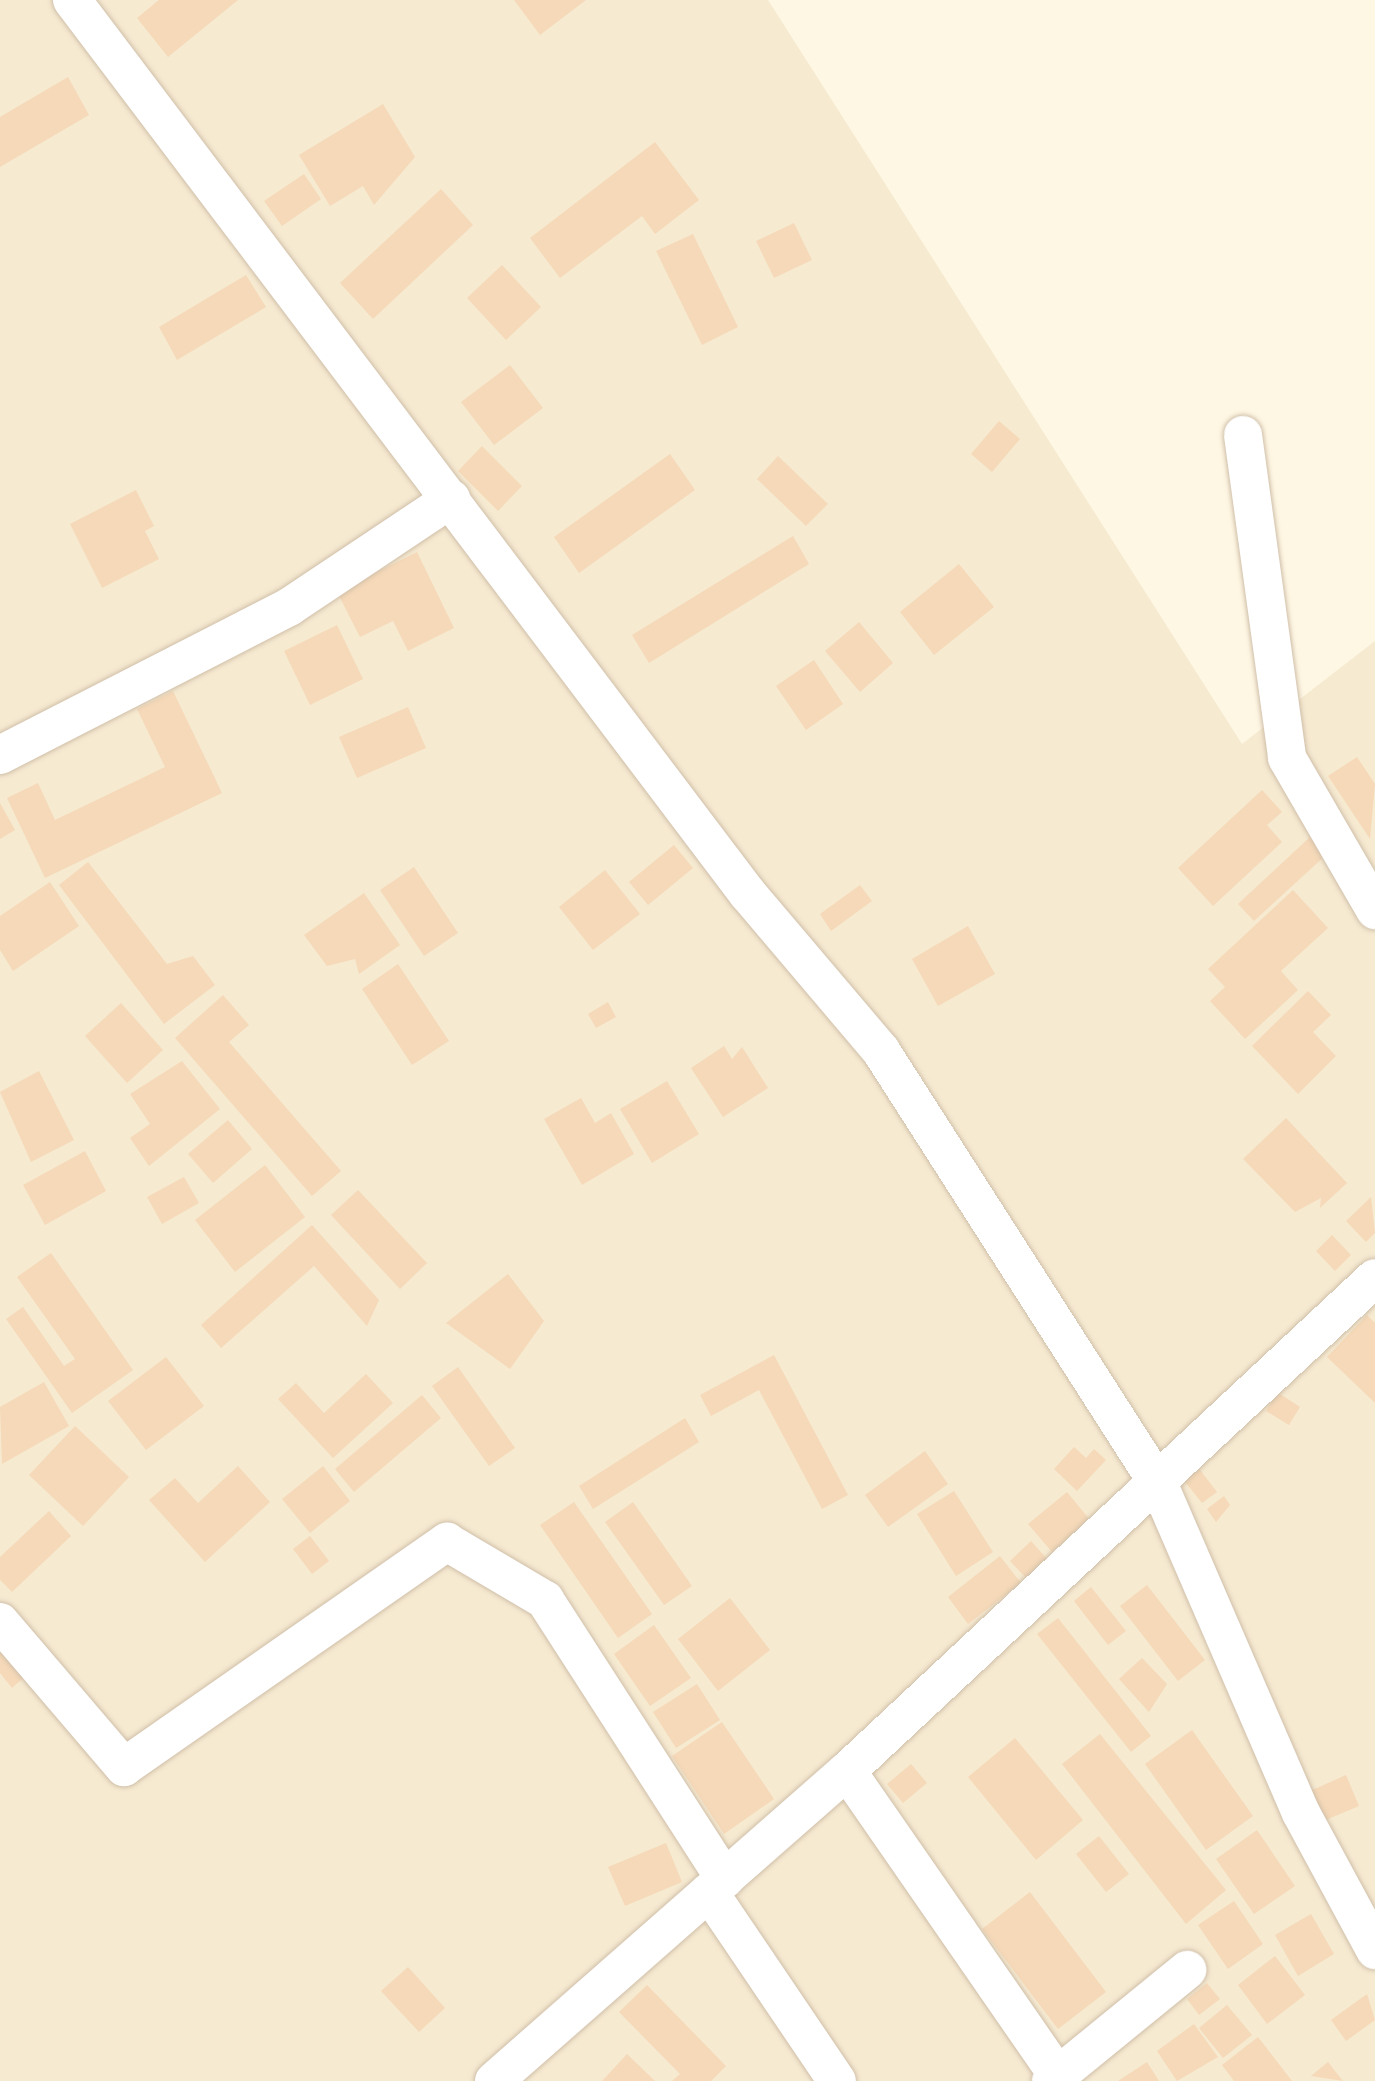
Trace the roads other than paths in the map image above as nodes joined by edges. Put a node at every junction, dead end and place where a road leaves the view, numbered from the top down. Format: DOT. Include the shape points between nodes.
graph roads {
  1 [pos="72,0"];
  2 [pos="1243,435"];
  3 [pos="451,499"];
  4 [pos="0,754"];
  5 [pos="1375,910"];
  6 [pos="1375,1278"];
  7 [pos="1160,1486"];
  8 [pos="0,1622"];
  9 [pos="846,1771"];
  10 [pos="717,1886"];
  11 [pos="1375,1950"];
  12 [pos="1187,1970"];
  13 [pos="1057,2079"];
  14 [pos="494,2081"];
  15 [pos="837,2081"];
  1 -- 3 [label="street"];
  2 -- 5 [label="street" via="1286,758"];
  3 -- 4 [label="street" via="289,607"];
  3 -- 7 [label="street" via="748,894 882,1052"];
  6 -- 7 [label="street"];
  7 -- 9 [label="street"];
  7 -- 11 [label="street" via="1301,1814"];
  8 -- 10 [label="street" via="124,1766 446,1542 545,1600"];
  9 -- 10 [label="street"];
  9 -- 13 [label="street"];
  10 -- 14 [label="street"];
  10 -- 15 [label="street"];
  12 -- 13 [label="street"];
}
